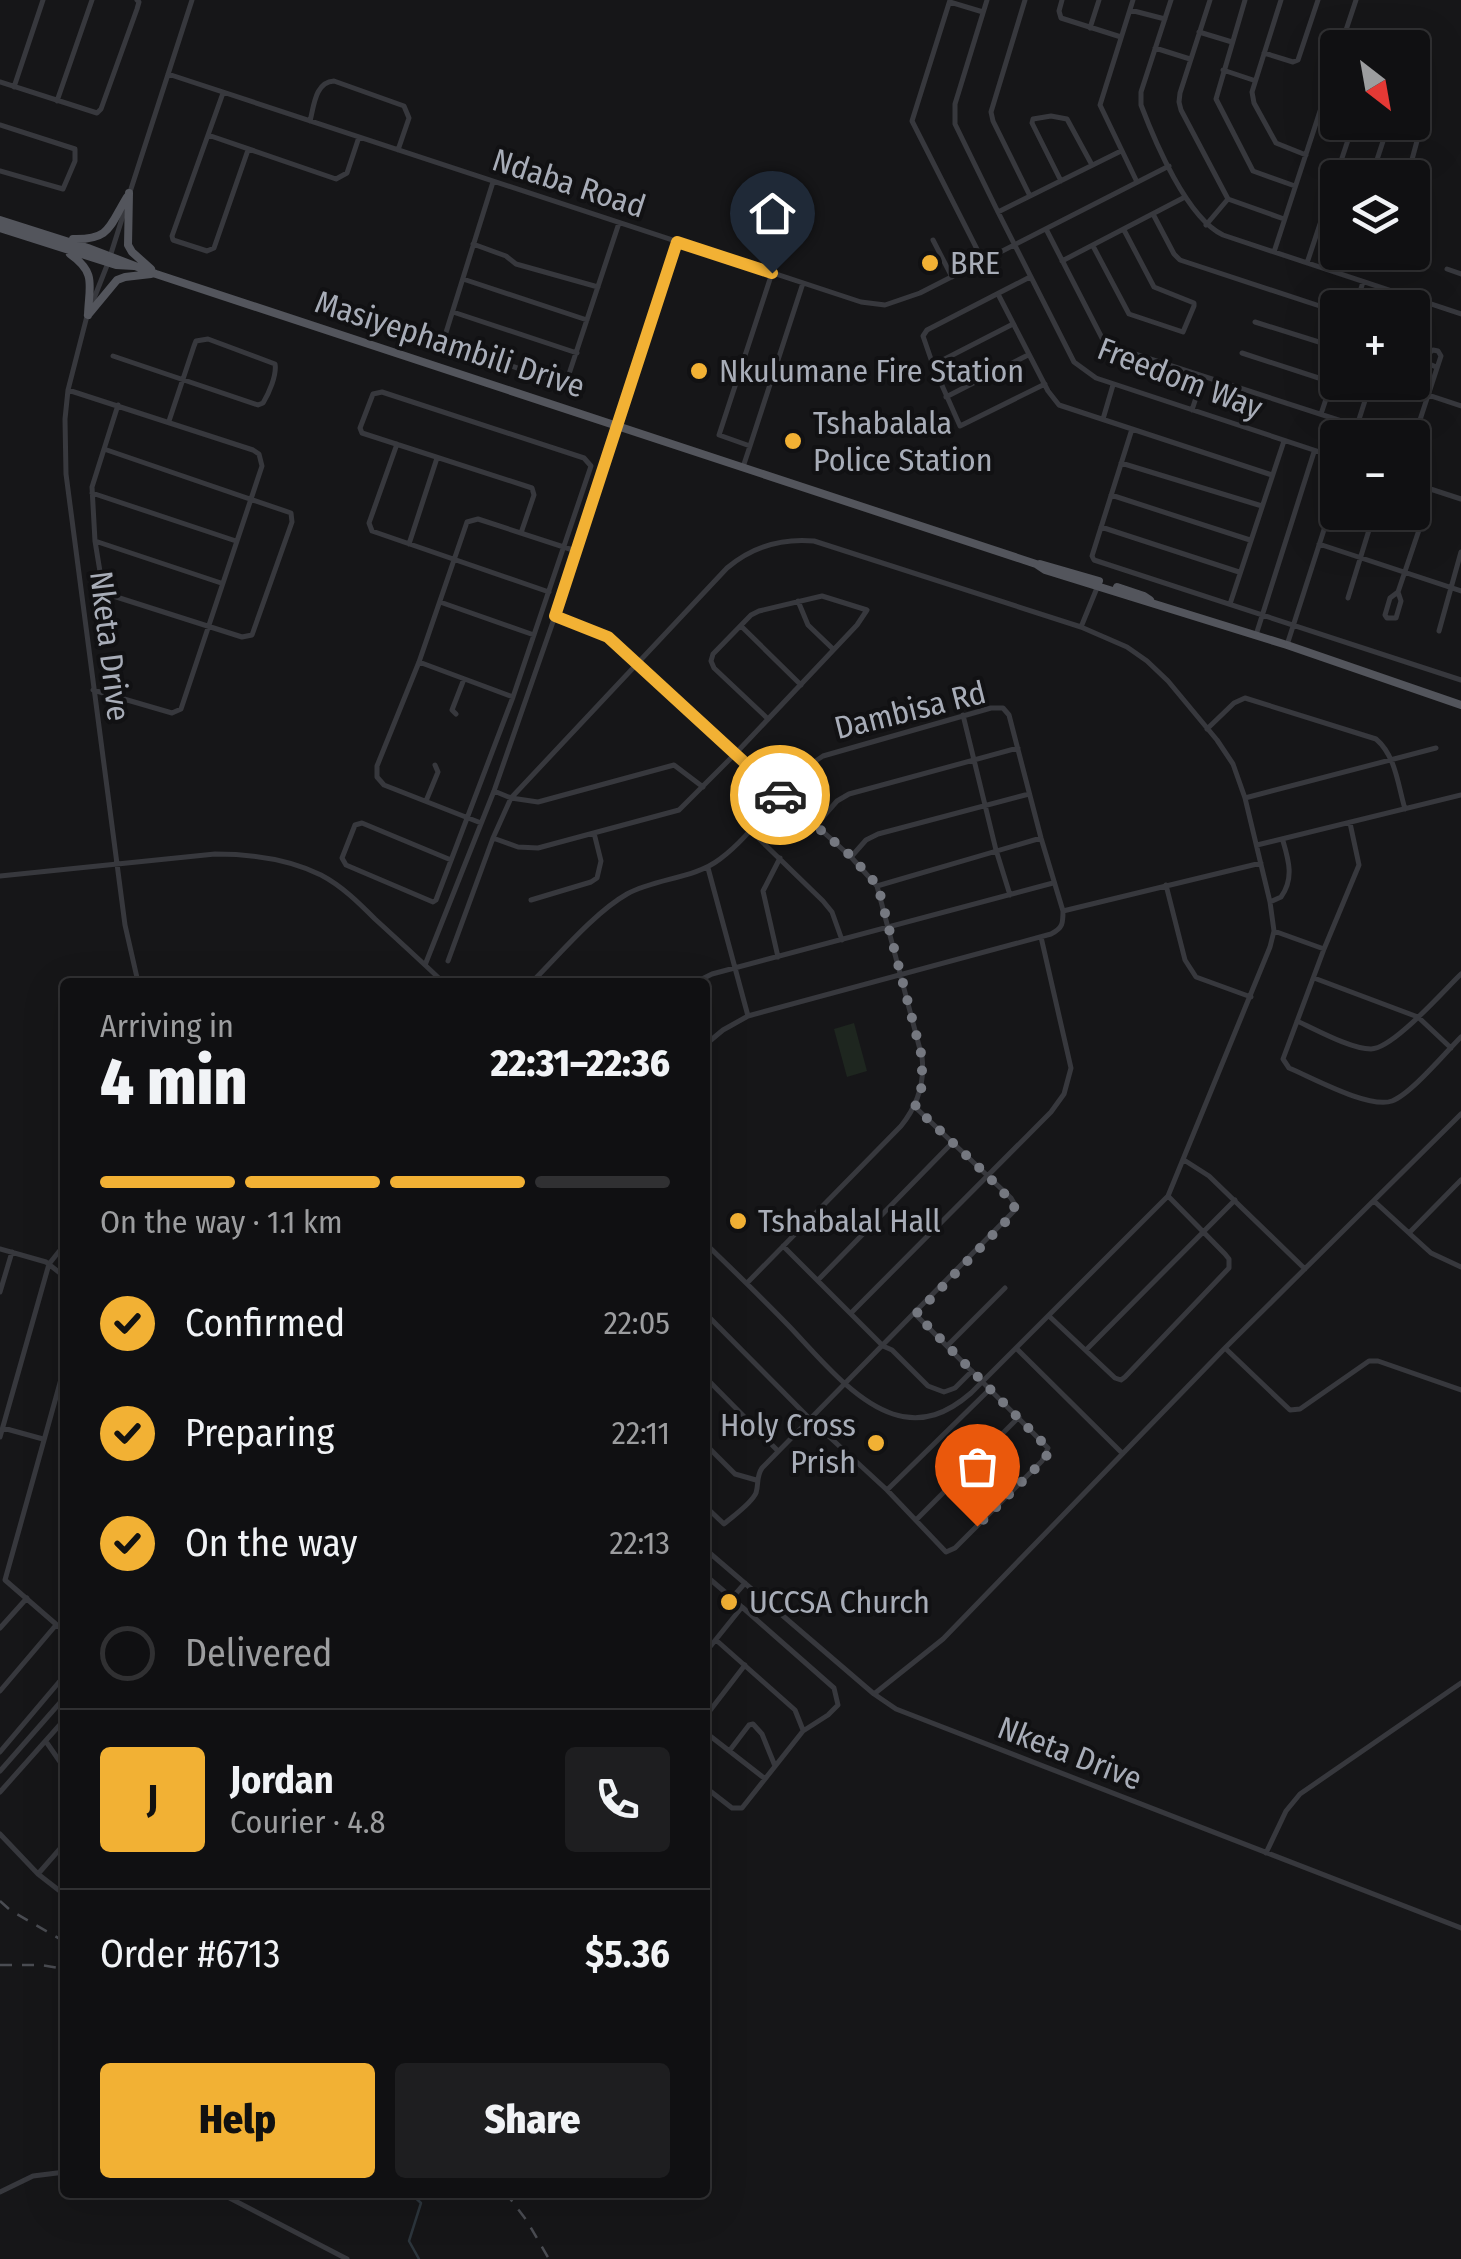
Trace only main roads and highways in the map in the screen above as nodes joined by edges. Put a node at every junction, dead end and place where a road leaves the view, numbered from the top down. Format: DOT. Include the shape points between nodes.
graph roads {
  1 [pos="0,224"];
  2 [pos="62,244"];
  3 [pos="156,274"];
  4 [pos="1461,705"];
  1 -- 2 [label="main road, Masiyephambili Drive"];
  2 -- 3 [label="main road, Masiyephambili Drive"];
  2 -- 3 [label="main road" via="88,270 88,316 117,280"];
  2 -- 3 [label="main road" via="102,235 130,193 128,245"];
  3 -- 4 [label="main road, Masiyephambili Drive"];
}
